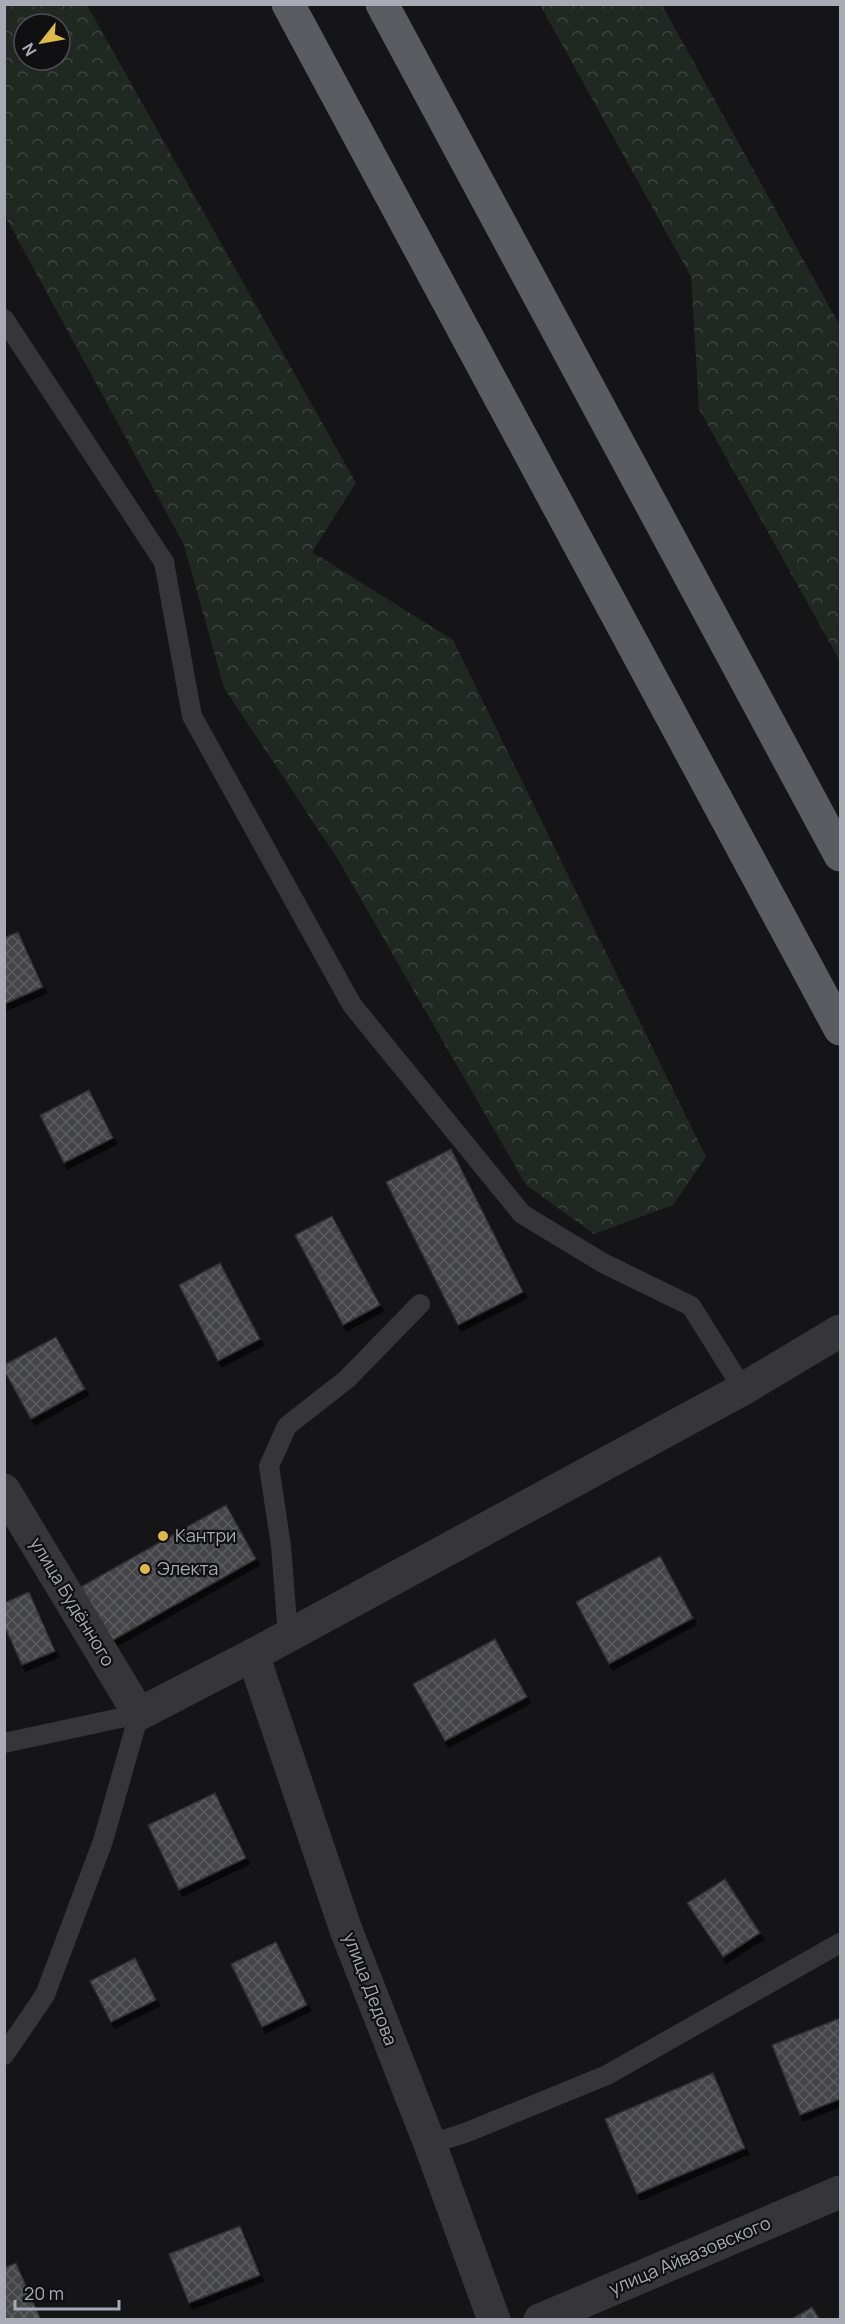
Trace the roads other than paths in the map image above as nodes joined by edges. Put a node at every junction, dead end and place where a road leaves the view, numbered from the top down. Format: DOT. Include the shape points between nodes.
graph roads {
  1 [pos="288,4"];
  2 [pos="382,4"];
  3 [pos="4,319"];
  4 [pos="840,855"];
  5 [pos="840,1029"];
  6 [pos="420,1304"];
  7 [pos="840,1331"];
  8 [pos="742,1389"];
  9 [pos="4,1490"];
  10 [pos="288,1636"];
  11 [pos="253,1655"];
  12 [pos="140,1714"];
  13 [pos="4,1743"];
  14 [pos="840,1943"];
  15 [pos="4,2055"];
  16 [pos="430,2144"];
  17 [pos="840,2192"];
  18 [pos="494,2319"];
  19 [pos="540,2319"];
  1 -- 5 [label="highway"];
  2 -- 4 [label="highway"];
  3 -- 8 [label="lane" via="164,562 192,716 352,1005 522,1214 603,1263 691,1306"];
  6 -- 10 [label="lane" via="347,1379 286,1426 269,1466 281,1546"];
  7 -- 8 [label="street"];
  8 -- 10 [label="street"];
  9 -- 12 [label="street, улица Будённого"];
  10 -- 11 [label="street"];
  11 -- 12 [label="street"];
  11 -- 16 [label="street, улица Дедова" via="346,1930"];
  12 -- 13 [label="lane"];
  12 -- 15 [label="lane" via="103,1842 45,1995"];
  14 -- 16 [label="lane" via="607,2075"];
  16 -- 18 [label="street, улица Дедова"];
  17 -- 19 [label="street, улица Айвазовского"];
}
